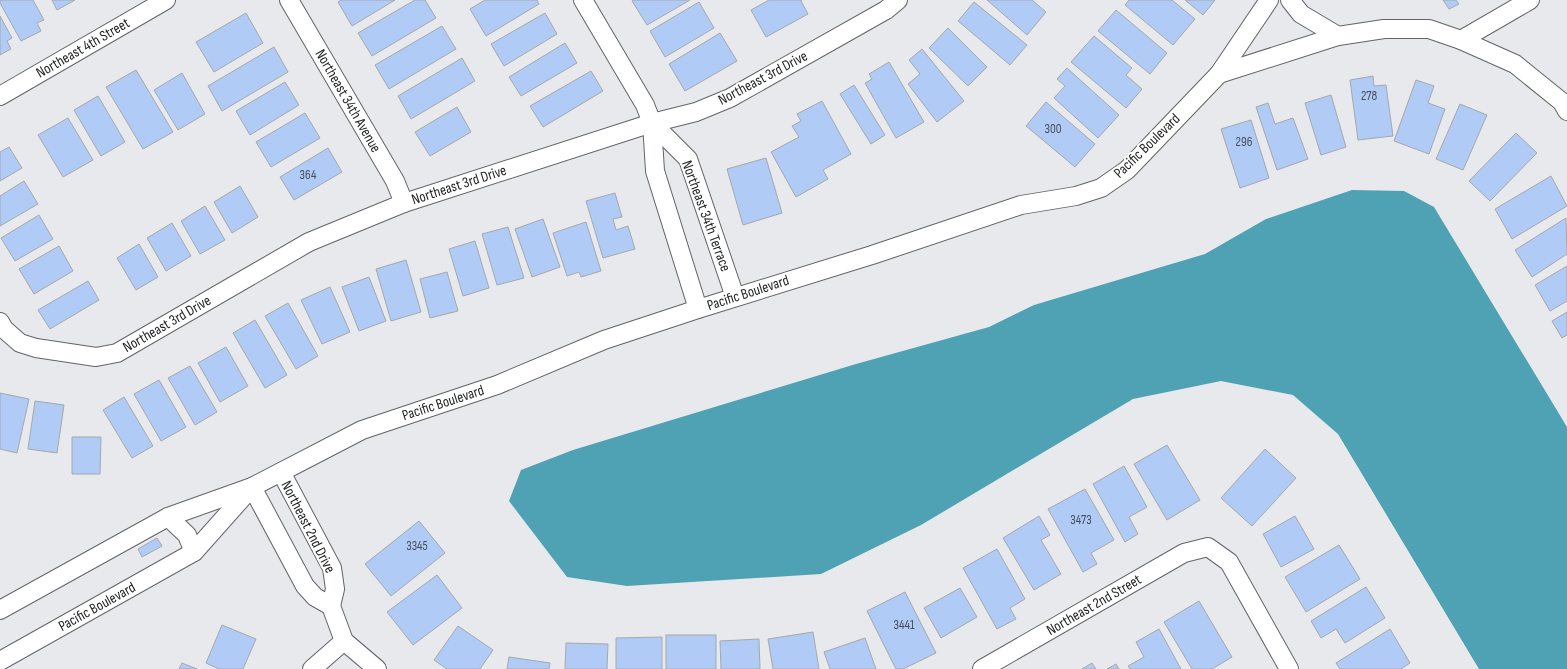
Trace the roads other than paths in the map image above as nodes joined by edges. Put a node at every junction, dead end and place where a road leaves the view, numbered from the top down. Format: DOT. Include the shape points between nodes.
graph roads {
  1 [pos="166,0"];
  2 [pos="289,0"];
  3 [pos="584,0"];
  4 [pos="1269,0"];
  5 [pos="1290,0"];
  6 [pos="1530,0"];
  7 [pos="888,3"];
  8 [pos="1338,36"];
  9 [pos="1461,40"];
  10 [pos="1219,74"];
  11 [pos="0,96"];
  12 [pos="1567,112"];
  13 [pos="652,123"];
  14 [pos="404,203"];
  15 [pos="735,297"];
  16 [pos="698,309"];
  17 [pos="0,322"];
  18 [pos="281,472"];
  19 [pos="252,487"];
  20 [pos="168,517"];
  21 [pos="194,552"];
  22 [pos="331,606"];
  23 [pos="0,610"];
  24 [pos="344,640"];
  25 [pos="0,661"];
  26 [pos="312,669"];
  27 [pos="377,669"];
  28 [pos="982,669"];
  29 [pos="1289,669"];
  1 -- 11 [label="street, Northeast 4th Street"];
  2 -- 14 [label="street, Northeast 34th Avenue" via="395,181"];
  3 -- 13 [label="street, Northeast 34th Terrace" via="645,105"];
  4 -- 10 [label="street, Pacific Boulevard"];
  5 -- 8 [label="street" via="1301,14"];
  6 -- 9 [label="street"];
  7 -- 13 [label="street, Northeast 3rd Drive" via="730,98 696,112"];
  8 -- 9 [label="street" via="1384,29 1428,29"];
  8 -- 10 [label="street"];
  9 -- 12 [label="street" via="1515,64 1562,102"];
  10 -- 15 [label="street, Pacific Boulevard" via="1127,170 1101,188 1076,196 1021,205"];
  13 -- 14 [label="street, Northeast 3rd Drive"];
  13 -- 15 [label="street, Northeast 34th Terrace" via="688,159"];
  13 -- 16 [label="street, Northeast 34th Terrace" via="655,171"];
  14 -- 17 [label="street, Northeast 3rd Drive" via="309,242 117,353 96,357 20,344"];
  15 -- 16 [label="street, Pacific Boulevard"];
  16 -- 18 [label="street, Pacific Boulevard" via="604,340 497,385 362,430"];
  18 -- 19 [label="street, Pacific Boulevard"];
  18 -- 22 [label="street, Northeast 2nd Drive" via="332,568 335,589"];
  19 -- 20 [label="street, Pacific Boulevard"];
  19 -- 21 [label="street, Pacific Boulevard"];
  19 -- 22 [label="street, Northeast 2nd Drive" via="305,586 315,597"];
  20 -- 21 [label="street" via="187,535"];
  20 -- 23 [label="street, Pacific Boulevard"];
  21 -- 25 [label="street, Pacific Boulevard"];
  22 -- 24 [label="street"];
  24 -- 26 [label="street"];
  24 -- 27 [label="street"];
  28 -- 29 [label="street, Northeast 2nd Street" via="1184,553 1208,547 1229,562"];
}
